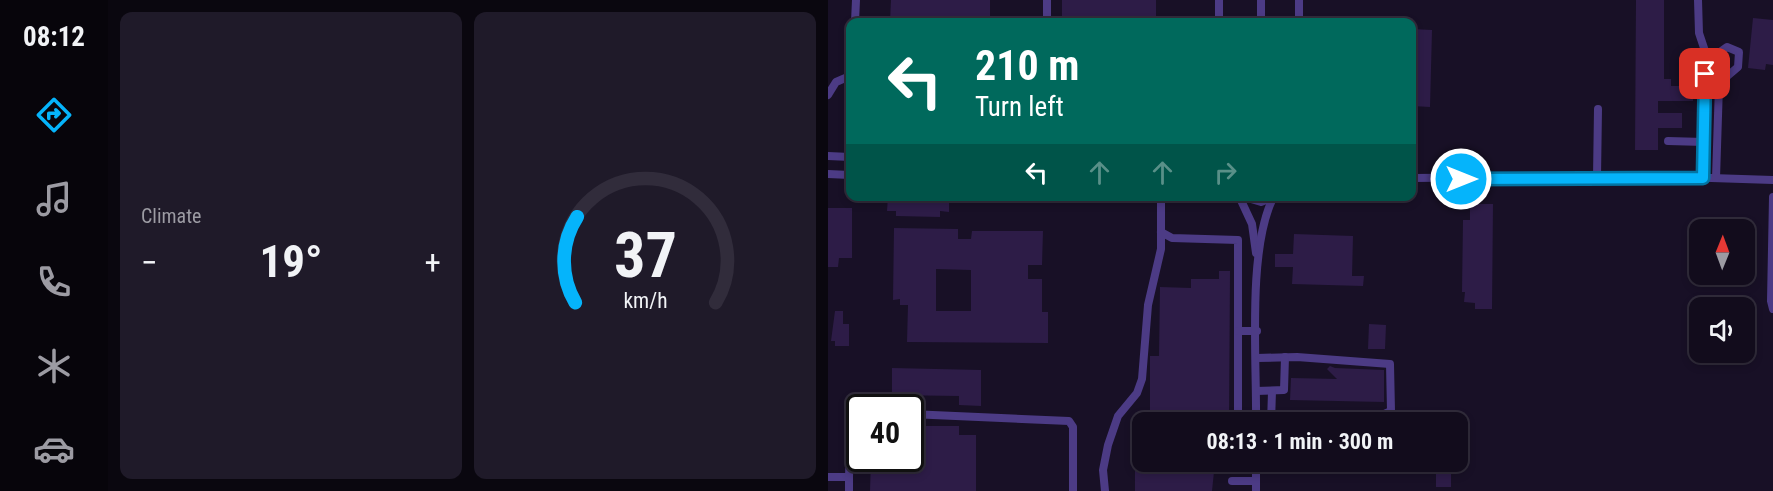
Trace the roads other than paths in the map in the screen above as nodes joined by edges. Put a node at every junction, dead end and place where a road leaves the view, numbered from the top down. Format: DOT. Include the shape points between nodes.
graph roads {
  1 [pos="856,0"];
  2 [pos="1047,0"];
  3 [pos="1219,0"];
  4 [pos="1261,0"];
  5 [pos="1299,0"];
  6 [pos="1698,0"];
  7 [pos="855,18"];
  8 [pos="1047,18"];
  9 [pos="1219,18"];
  10 [pos="1261,18"];
  11 [pos="1299,18"];
  12 [pos="1702,45"];
  13 [pos="1722,49"];
  14 [pos="846,78"];
  15 [pos="1718,84"];
  16 [pos="828,95"];
  17 [pos="1598,109"];
  18 [pos="1668,141"];
  19 [pos="1704,142"];
  20 [pos="828,156"];
  21 [pos="846,157"];
  22 [pos="828,174"];
  23 [pos="846,175"];
  24 [pos="1597,177"];
  25 [pos="1416,178"];
  26 [pos="1703,178"];
  27 [pos="1716,178"];
  28 [pos="1773,180"];
  29 [pos="1773,197"];
  30 [pos="1161,201"];
  31 [pos="1242,201"];
  32 [pos="1272,201"];
  33 [pos="1161,232"];
  34 [pos="1257,262"];
  35 [pos="1773,309"];
  36 [pos="1238,331"];
  37 [pos="1257,331"];
  38 [pos="1285,357"];
  39 [pos="1257,358"];
  40 [pos="1272,390"];
  41 [pos="1256,391"];
  42 [pos="1238,412"];
  43 [pos="1256,412"];
  44 [pos="1271,412"];
  45 [pos="1388,412"];
  46 [pos="924,415"];
  47 [pos="849,472"];
  48 [pos="1256,472"];
  49 [pos="828,477"];
  50 [pos="849,477"];
  51 [pos="1232,481"];
  52 [pos="1256,481"];
  53 [pos="849,491"];
  54 [pos="1073,491"];
  55 [pos="1105,491"];
  56 [pos="1256,491"];
  1 -- 7 [label="street"];
  2 -- 8 [label="street"];
  3 -- 9 [label="street"];
  4 -- 10 [label="street"];
  5 -- 11 [label="street"];
  6 -- 12 [label="street"];
  12 -- 13 [label="street"];
  12 -- 19 [label="street"];
  13 -- 15 [label="street"];
  13 -- 15 [label="street" via="1739,52 1739,64"];
  14 -- 16 [label="street" via="836,82"];
  15 -- 27 [label="street"];
  17 -- 24 [label="street"];
  18 -- 19 [label="street"];
  19 -- 26 [label="street"];
  20 -- 21 [label="street"];
  22 -- 23 [label="street"];
  24 -- 25 [label="street"];
  24 -- 26 [label="street"];
  26 -- 27 [label="street"];
  27 -- 28 [label="street"];
  29 -- 35 [label="street"];
  30 -- 33 [label="street"];
  31 -- 34 [label="street" via="1252,224"];
  32 -- 34 [label="street" via="1263,225"];
  33 -- 36 [label="street" via="1172,238 1238,240"];
  33 -- 55 [label="street" via="1147,315 1142,379 1137,393 1114,425 1103,470"];
  34 -- 37 [label="street"];
  36 -- 37 [label="street"];
  36 -- 42 [label="street"];
  37 -- 39 [label="street"];
  38 -- 39 [label="street"];
  38 -- 40 [label="street" via="1284,390"];
  38 -- 45 [label="street" via="1390,364"];
  39 -- 41 [label="street"];
  40 -- 41 [label="street"];
  40 -- 44 [label="street"];
  41 -- 43 [label="street"];
  46 -- 54 [label="street" via="1069,421 1073,427"];
  47 -- 50 [label="street"];
  48 -- 52 [label="street"];
  49 -- 50 [label="street"];
  50 -- 53 [label="street"];
  51 -- 52 [label="street"];
  52 -- 56 [label="street"];
}
